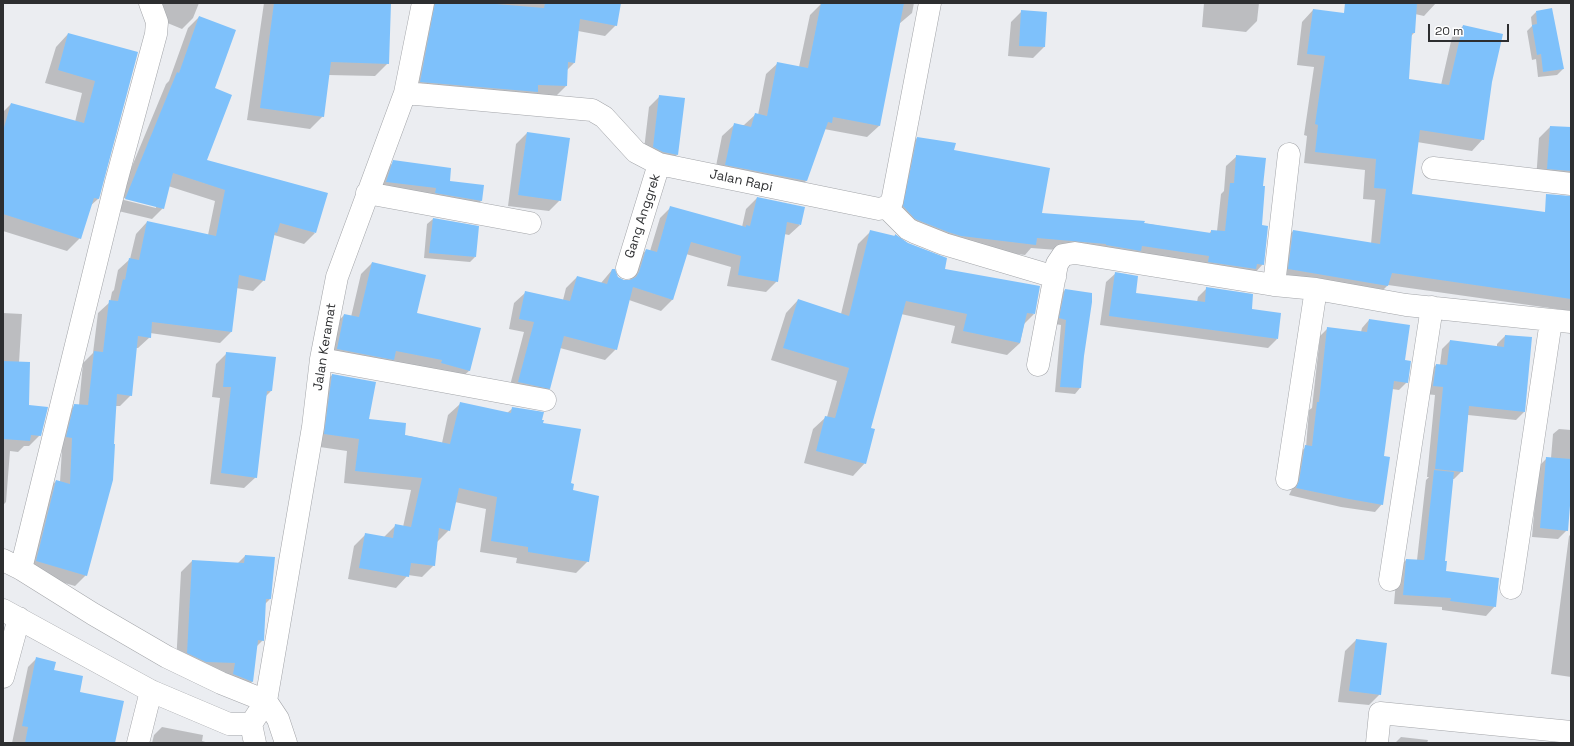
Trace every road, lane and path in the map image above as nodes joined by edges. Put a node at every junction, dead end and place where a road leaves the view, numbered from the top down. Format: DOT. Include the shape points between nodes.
graph roads {
  1 [pos="150,3"];
  2 [pos="423,3"];
  3 [pos="930,3"];
  4 [pos="406,93"];
  5 [pos="1289,154"];
  6 [pos="660,164"];
  7 [pos="1433,168"];
  8 [pos="1571,184"];
  9 [pos="367,193"];
  10 [pos="886,207"];
  11 [pos="530,223"];
  12 [pos="627,268"];
  13 [pos="1054,277"];
  14 [pos="1274,285"];
  15 [pos="1316,290"];
  16 [pos="1432,307"];
  17 [pos="1561,322"];
  18 [pos="321,360"];
  19 [pos="1038,365"];
  20 [pos="545,400"];
  21 [pos="1287,480"];
  22 [pos="12,565"];
  23 [pos="1390,580"];
  24 [pos="1511,588"];
  25 [pos="3,597"];
  26 [pos="11,614"];
  27 [pos="3,677"];
  28 [pos="151,691"];
  29 [pos="266,701"];
  30 [pos="1571,732"];
  31 [pos="253,733"];
  32 [pos="138,743"];
  33 [pos="286,743"];
  34 [pos="1377,743"];
  1 -- 22 [label="street" via="157,22 156,34"];
  2 -- 4 [label="street, Jalan Keramat"];
  3 -- 10 [label="street" via="892,202"];
  4 -- 6 [label="street, Jalan Rapi" via="592,110 604,117 636,152"];
  4 -- 9 [label="street, Jalan Keramat"];
  5 -- 14 [label="street"];
  6 -- 10 [label="street, Jalan Rapi" via="841,202 879,209"];
  6 -- 12 [label="street, Gang Anggrek"];
  7 -- 8 [label="street"];
  9 -- 11 [label="street"];
  9 -- 18 [label="street, Jalan Keramat" via="337,277"];
  10 -- 13 [label="street" via="914,232 944,244"];
  13 -- 14 [label="street" via="1057,264 1063,255 1075,253"];
  13 -- 19 [label="street"];
  14 -- 15 [label="street"];
  15 -- 16 [label="street"];
  15 -- 21 [label="street"];
  16 -- 17 [label="street"];
  16 -- 23 [label="street"];
  17 -- 24 [label="street"];
  18 -- 20 [label="street"];
  18 -- 29 [label="street, Jalan Keramat" via="313,427"];
  22 -- 29 [label="street" via="167,657 220,683"];
  25 -- 26 [label="street"];
  26 -- 27 [label="street"];
  26 -- 28 [label="street"];
  28 -- 31 [label="street"];
  28 -- 32 [label="street"];
  29 -- 31 [label="street"];
  29 -- 33 [label="street" via="278,718"];
  30 -- 34 [label="street" via="1380,712"];
}
